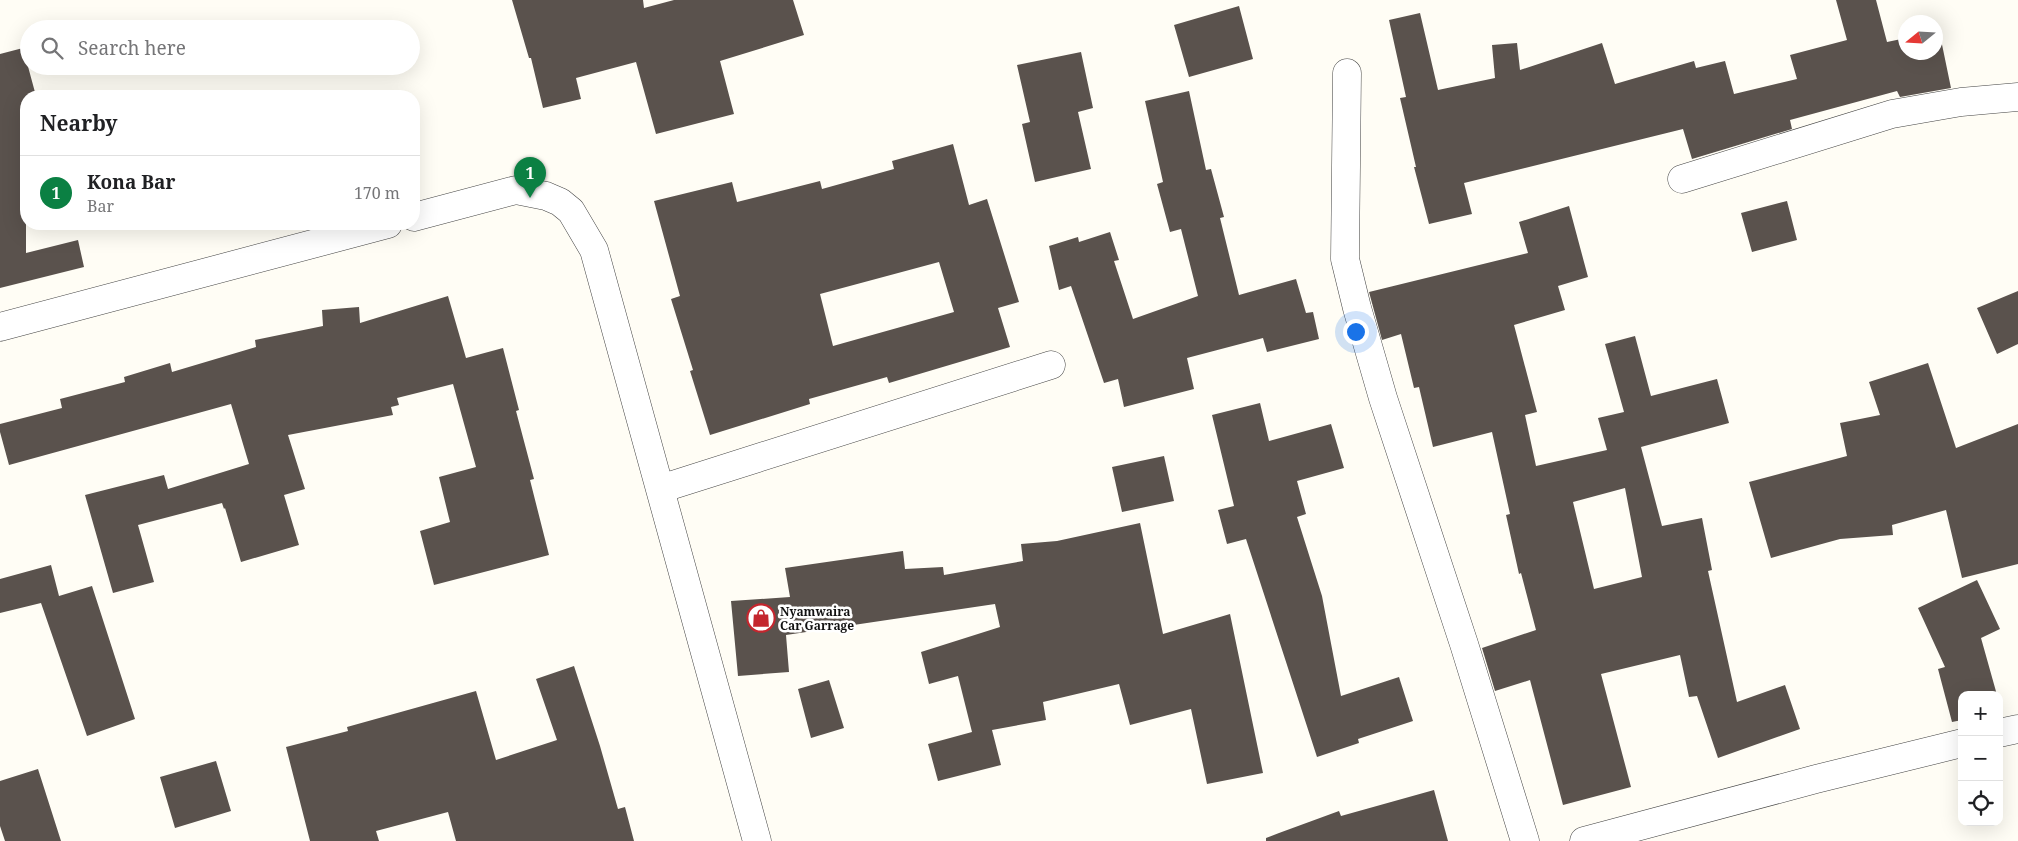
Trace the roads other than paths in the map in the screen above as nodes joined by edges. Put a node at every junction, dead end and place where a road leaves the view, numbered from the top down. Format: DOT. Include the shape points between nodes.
graph roads {
  1 [pos="1347,73"];
  2 [pos="2018,97"];
  3 [pos="1682,179"];
  4 [pos="420,215"];
  5 [pos="365,230"];
  6 [pos="0,327"];
  7 [pos="1051,365"];
  8 [pos="660,489"];
  9 [pos="2018,729"];
  10 [pos="2003,732"];
  11 [pos="1958,744"];
  12 [pos="756,841"];
  13 [pos="1525,841"];
  14 [pos="1584,841"];
  1 -- 13 [label="street" via="1345,258 1383,398"];
  2 -- 3 [label="street" via="1961,102 1892,114"];
  4 -- 8 [label="street" via="516,190 546,196 571,212 594,250"];
  5 -- 6 [label="street"];
  7 -- 8 [label="street"];
  8 -- 12 [label="street"];
  9 -- 10 [label="street"];
  11 -- 14 [label="street"];
}
